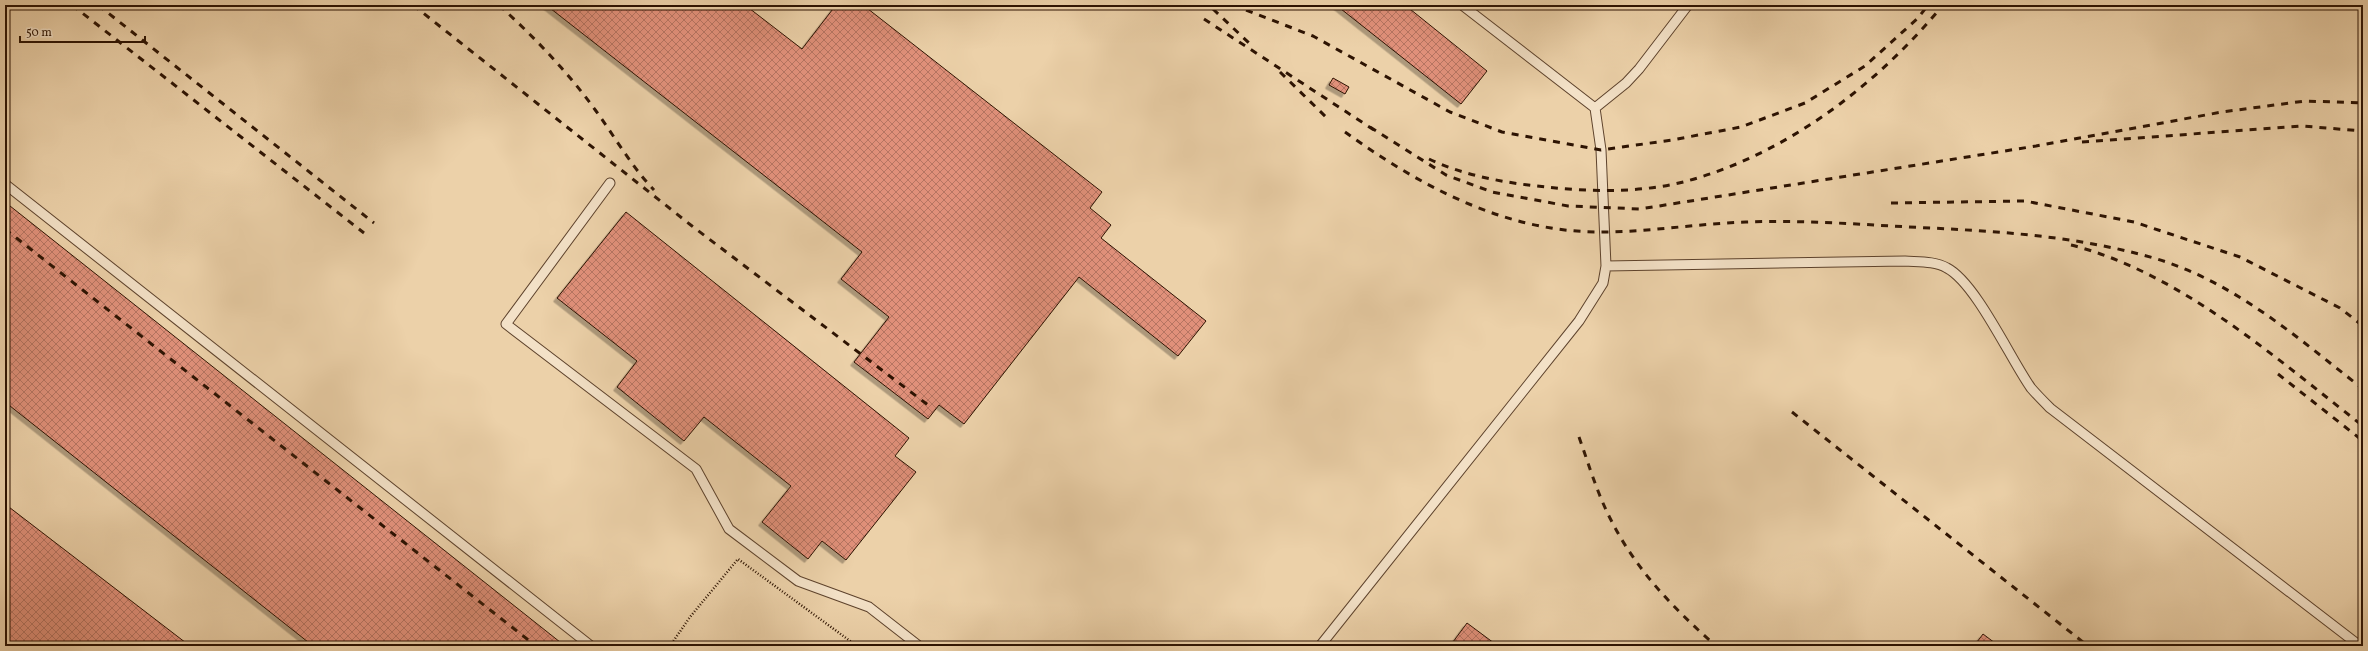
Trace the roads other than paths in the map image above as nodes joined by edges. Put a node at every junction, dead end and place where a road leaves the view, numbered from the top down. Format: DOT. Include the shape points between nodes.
graph roads {
  1 [pos="1462,5"];
  2 [pos="1688,5"];
  3 [pos="1595,108"];
  4 [pos="610,183"];
  5 [pos="5,184"];
  6 [pos="1606,266"];
  7 [pos="591,646"];
  8 [pos="919,646"];
  9 [pos="1320,646"];
  10 [pos="2360,646"];
  1 -- 3 [label="lane"];
  2 -- 3 [label="lane" via="1639,69"];
  3 -- 6 [label="lane" via="1601,150"];
  4 -- 8 [label="lane" via="506,324 696,469 729,529 798,581 869,607"];
  5 -- 7 [label="lane"];
  6 -- 9 [label="lane" via="1603,284 1579,321"];
  6 -- 10 [label="lane" via="1905,261 1931,263 1948,268 1975,297 2032,389 2050,408"];
}
